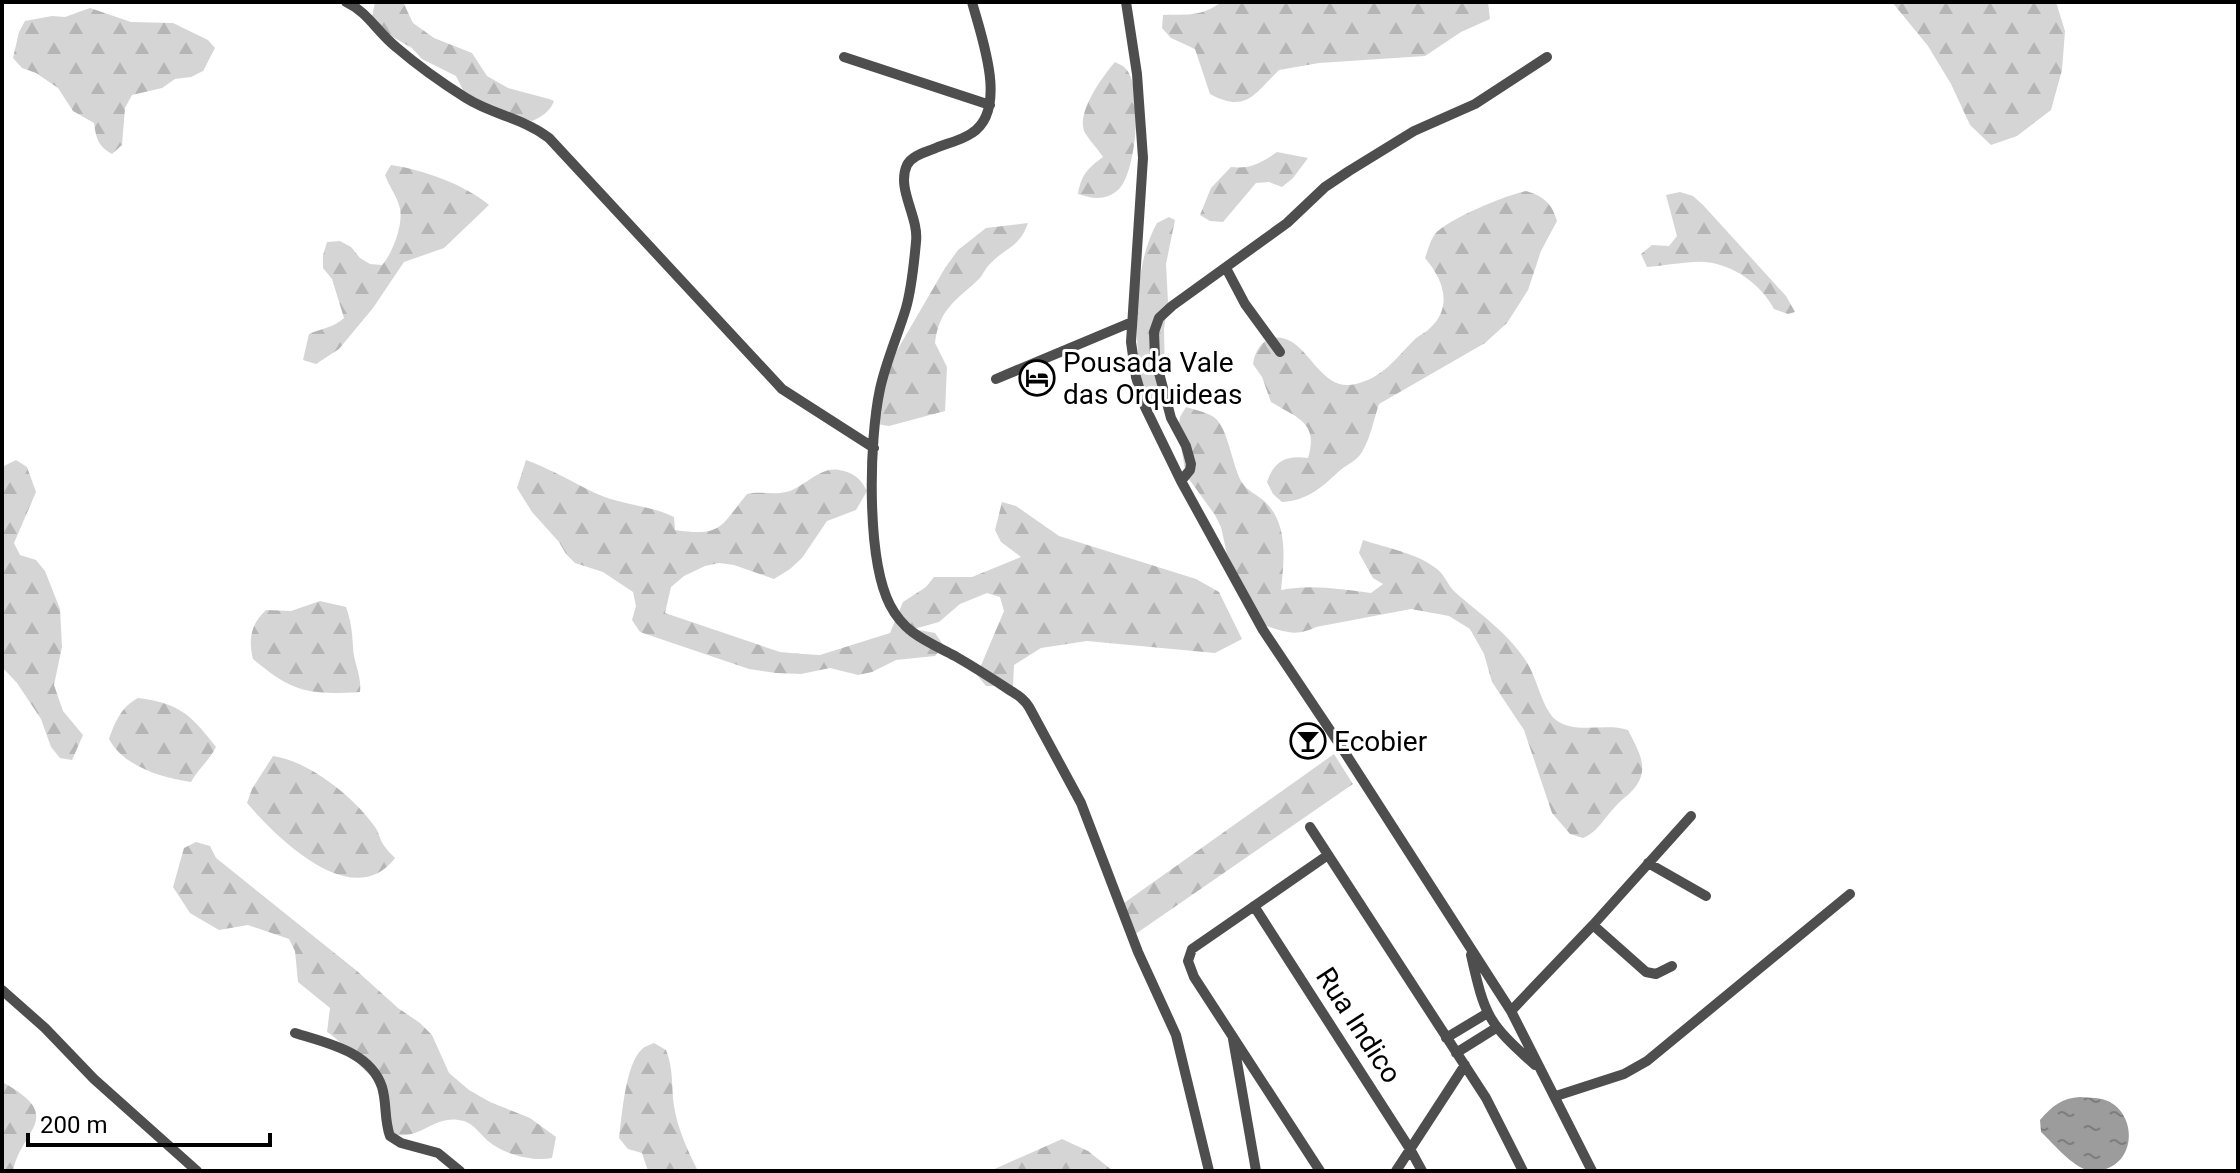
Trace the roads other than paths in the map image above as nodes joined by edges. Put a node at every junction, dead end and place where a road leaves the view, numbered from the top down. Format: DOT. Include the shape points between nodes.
graph roads {
  1 [pos="346,2"];
  2 [pos="972,2"];
  3 [pos="1126,2"];
  4 [pos="844,57"];
  5 [pos="1547,57"];
  6 [pos="990,105"];
  7 [pos="1226,268"];
  8 [pos="1132,322"];
  9 [pos="1280,352"];
  10 [pos="996,379"];
  11 [pos="874,448"];
  12 [pos="1181,481"];
  13 [pos="1691,816"];
  14 [pos="1310,827"];
  15 [pos="1328,855"];
  16 [pos="1648,863"];
  17 [pos="1850,894"];
  18 [pos="1706,896"];
  19 [pos="1254,906"];
  20 [pos="1593,925"];
  21 [pos="1468,946"];
  22 [pos="1672,966"];
  23 [pos="2,990"];
  24 [pos="1511,1011"];
  25 [pos="1486,1014"];
  26 [pos="1496,1028"];
  27 [pos="295,1033"];
  28 [pos="1232,1035"];
  29 [pos="1446,1038"];
  30 [pos="1456,1053"];
  31 [pos="1465,1065"];
  32 [pos="1539,1069"];
  33 [pos="1556,1096"];
  34 [pos="1410,1149"];
  35 [pos="197,1171"];
  36 [pos="460,1171"];
  37 [pos="1209,1171"];
  38 [pos="1256,1171"];
  39 [pos="1320,1171"];
  40 [pos="1396,1171"];
  41 [pos="1422,1171"];
  42 [pos="1523,1171"];
  43 [pos="1592,1171"];
  1 -- 11 [label="street" via="397,48 467,98 549,138 782,389"];
  2 -- 6 [label="street" via="989,71"];
  3 -- 8 [label="street" via="1143,158"];
  4 -- 6 [label="street"];
  5 -- 7 [label="street" via="1475,104 1414,131 1349,171"];
  6 -- 11 [label="street" via="971,134 908,162 904,179 917,238 907,306 881,385"];
  7 -- 9 [label="street"];
  7 -- 12 [label="street" via="1172,306 1154,332 1161,387 1191,464"];
  8 -- 10 [label="street"];
  8 -- 12 [label="street" via="1136,377 1145,407"];
  11 -- 37 [label="street" via="876,562 888,602 909,631 999,681 1029,707 1081,803 1176,1035"];
  12 -- 21 [label="street" via="1263,630"];
  13 -- 16 [label="street"];
  14 -- 15 [label="street"];
  15 -- 19 [label="street"];
  15 -- 29 [label="street"];
  16 -- 18 [label="street"];
  16 -- 20 [label="street"];
  17 -- 33 [label="street" via="1647,1061"];
  19 -- 28 [label="street" via="1192,949 1188,961"];
  19 -- 34 [label="street, Rua Indico"];
  20 -- 22 [label="street" via="1646,972 1656,974"];
  20 -- 24 [label="street"];
  21 -- 24 [label="street"];
  21 -- 25 [label="street"];
  23 -- 35 [label="street"];
  24 -- 32 [label="street"];
  25 -- 26 [label="street"];
  25 -- 29 [label="street"];
  26 -- 30 [label="street"];
  26 -- 32 [label="street"];
  27 -- 36 [label="street" via="362,1060 383,1090 390,1136 438,1153"];
  28 -- 38 [label="street"];
  28 -- 39 [label="street"];
  29 -- 30 [label="street"];
  30 -- 31 [label="street"];
  31 -- 34 [label="street"];
  31 -- 42 [label="street"];
  32 -- 33 [label="street"];
  33 -- 43 [label="street"];
  34 -- 40 [label="street"];
  34 -- 41 [label="street, Rua Indico"];
}
